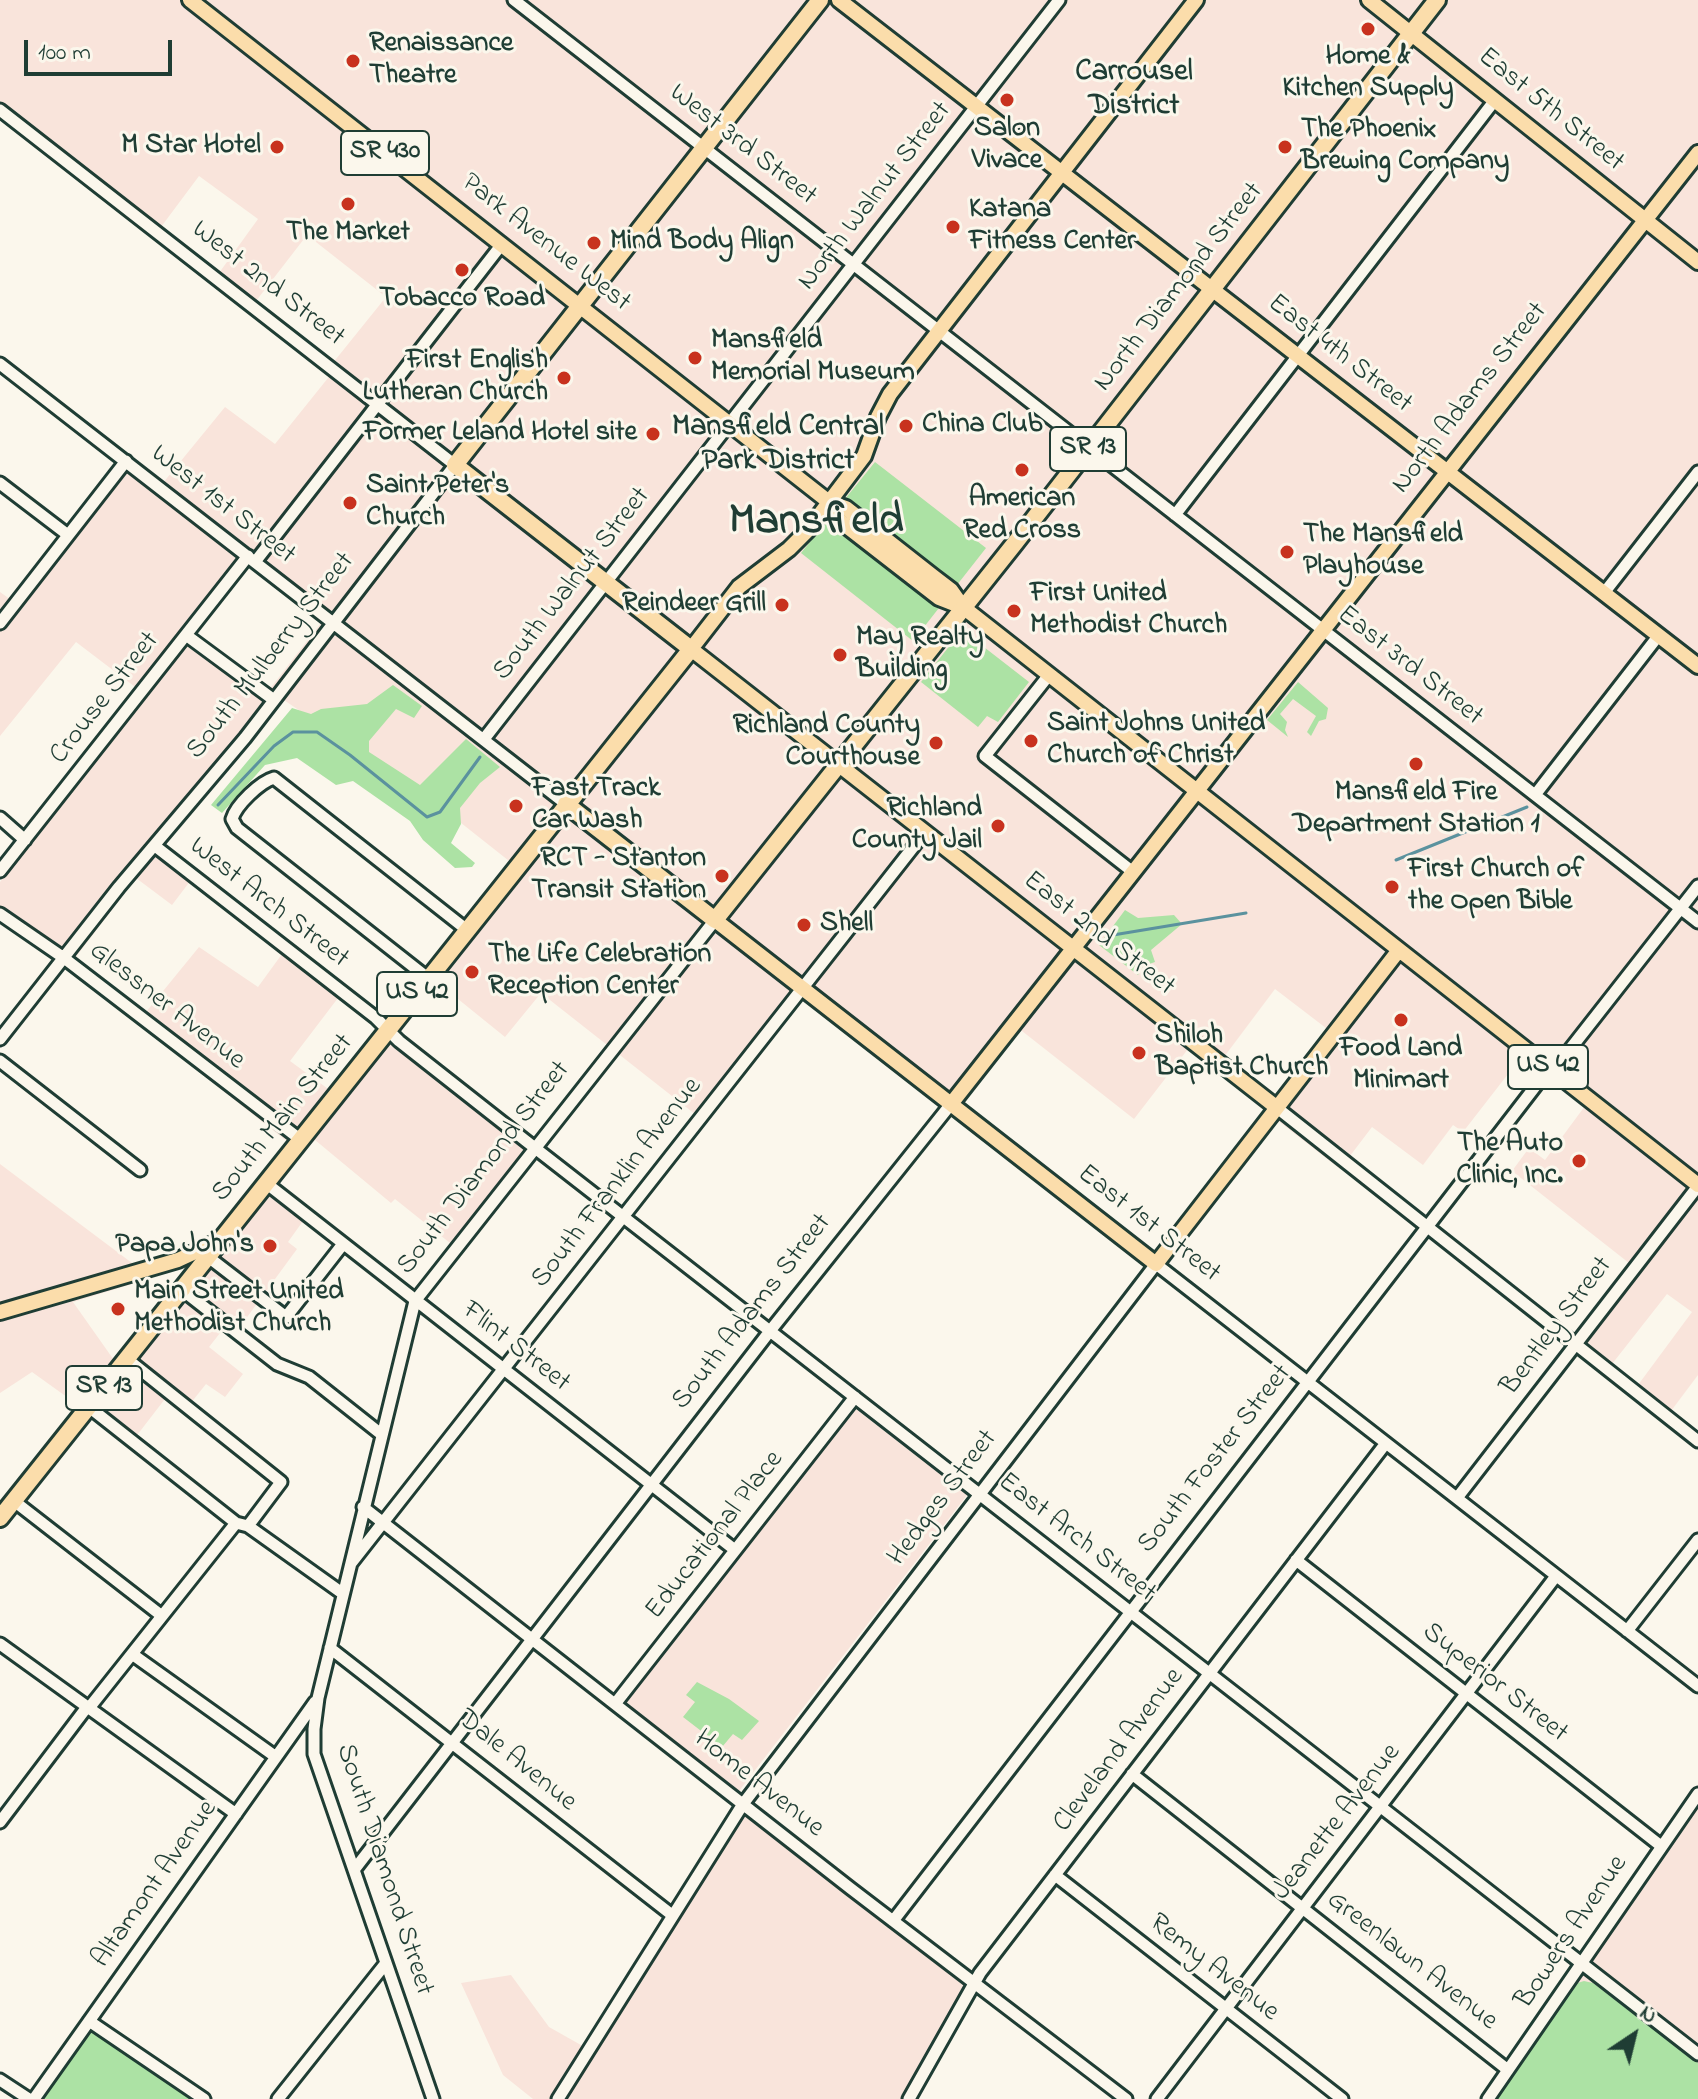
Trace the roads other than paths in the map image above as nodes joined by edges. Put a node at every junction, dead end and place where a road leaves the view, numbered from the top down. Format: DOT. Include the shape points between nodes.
graph roads {
  1 [pos="190,0"];
  2 [pos="514,0"];
  3 [pos="820,0"];
  4 [pos="839,0"];
  5 [pos="1059,0"];
  6 [pos="1196,0"];
  7 [pos="1369,0"];
  8 [pos="1437,0"];
  9 [pos="1411,33"];
  10 [pos="1495,100"];
  11 [pos="976,106"];
  12 [pos="0,110"];
  13 [pos="705,148"];
  14 [pos="1698,153"];
  15 [pos="1062,173"];
  16 [pos="1645,220"];
  17 [pos="502,244"];
  18 [pos="1698,262"];
  19 [pos="854,264"];
  20 [pos="1212,289"];
  21 [pos="581,305"];
  22 [pos="939,330"];
  23 [pos="1298,356"];
  24 [pos="2,370"];
  25 [pos="377,404"];
  26 [pos="730,423"];
  27 [pos="1089,448"];
  28 [pos="126,461"];
  29 [pos="455,465"];
  30 [pos="1447,472"];
  31 [pos="1698,472"];
  32 [pos="0,483"];
  33 [pos="829,502"];
  34 [pos="1175,515"];
  35 [pos="68,535"];
  36 [pos="252,559"];
  37 [pos="605,582"];
  38 [pos="1604,593"];
  39 [pos="963,607"];
  40 [pos="333,622"];
  41 [pos="0,623"];
  42 [pos="1323,630"];
  43 [pos="186,635"];
  44 [pos="1659,635"];
  45 [pos="691,649"];
  46 [pos="1698,666"];
  47 [pos="1049,675"];
  48 [pos="274,700"];
  49 [pos="484,739"];
  50 [pos="839,765"];
  51 [pos="1198,791"];
  52 [pos="1535,795"];
  53 [pos="566,804"];
  54 [pos="0,818"];
  55 [pos="925,832"];
  56 [pos="25,840"];
  57 [pos="155,846"];
  58 [pos="0,871"];
  59 [pos="1133,872"];
  60 [pos="1698,886"];
  61 [pos="1681,908"];
  62 [pos="0,914"];
  63 [pos="715,920"];
  64 [pos="1698,922"];
  65 [pos="467,930"];
  66 [pos="1073,949"];
  67 [pos="1399,950"];
  68 [pos="64,958"];
  69 [pos="429,979"];
  70 [pos="802,988"];
  71 [pos="388,1031"];
  72 [pos="0,1039"];
  73 [pos="0,1061"];
  74 [pos="1553,1071"];
  75 [pos="951,1104"];
  76 [pos="1276,1107"];
  77 [pos="301,1140"];
  78 [pos="535,1148"];
  79 [pos="140,1170"];
  80 [pos="266,1183"];
  81 [pos="1698,1185"];
  82 [pos="622,1216"];
  83 [pos="1426,1225"];
  84 [pos="219,1241"];
  85 [pos="343,1244"];
  86 [pos="207,1256"];
  87 [pos="1156,1264"];
  88 [pos="181,1289"];
  89 [pos="415,1301"];
  90 [pos="0,1312"];
  91 [pos="770,1331"];
  92 [pos="1575,1344"];
  93 [pos="127,1359"];
  94 [pos="503,1369"];
  95 [pos="1307,1381"];
  96 [pos="855,1397"];
  97 [pos="89,1407"];
  98 [pos="381,1434"];
  99 [pos="1698,1441"];
  100 [pos="1386,1443"];
  101 [pos="652,1486"];
  102 [pos="979,1495"];
  103 [pos="1457,1498"];
  104 [pos="14,1501"];
  105 [pos="363,1507"];
  106 [pos="0,1518"];
  107 [pos="383,1522"];
  108 [pos="236,1523"];
  109 [pos="248,1526"];
  110 [pos="1698,1540"];
  111 [pos="735,1550"];
  112 [pos="1296,1560"];
  113 [pos="349,1566"];
  114 [pos="1556,1576"];
  115 [pos="342,1593"];
  116 [pos="1130,1611"];
  117 [pos="162,1616"];
  118 [pos="1627,1631"];
  119 [pos="533,1640"];
  120 [pos="0,1644"];
  121 [pos="330,1648"];
  122 [pos="132,1654"];
  123 [pos="1210,1673"];
  124 [pos="1698,1686"];
  125 [pos="1467,1694"];
  126 [pos="318,1698"];
  127 [pos="615,1704"];
  128 [pos="88,1708"];
  129 [pos="454,1742"];
  130 [pos="276,1757"];
  131 [pos="1132,1774"];
  132 [pos="1698,1794"];
  133 [pos="743,1804"];
  134 [pos="1381,1806"];
  135 [pos="236,1814"];
  136 [pos="0,1822"];
  137 [pos="1661,1846"];
  138 [pos="354,1870"];
  139 [pos="1055,1875"];
  140 [pos="1303,1907"];
  141 [pos="672,1915"];
  142 [pos="893,1921"];
  143 [pos="386,1963"];
  144 [pos="1580,1964"];
  145 [pos="975,1983"];
  146 [pos="1226,2010"];
  147 [pos="89,2021"];
  148 [pos="1698,2054"];
  149 [pos="1508,2070"];
  150 [pos="0,2080"];
  151 [pos="32,2099"];
  152 [pos="204,2099"];
  153 [pos="278,2099"];
  154 [pos="433,2099"];
  155 [pos="558,2099"];
  156 [pos="909,2099"];
  157 [pos="1126,2099"];
  158 [pos="1157,2099"];
  159 [pos="1342,2099"];
  160 [pos="1488,2099"];
  1 -- 17 [label="main road, Park Avenue West / SR 430"];
  2 -- 13 [label="street, West 3rd Street"];
  3 -- 13 [label="highway, South Mulberry Street"];
  4 -- 11 [label="main road, East 4th Street"];
  5 -- 11 [label="street, North Walnut Street"];
  6 -- 15 [label="main road, South Main Street"];
  7 -- 9 [label="main road, East 5th Street"];
  8 -- 9 [label="highway, North Diamond Street / SR 13"];
  9 -- 10 [label="main road, East 5th Street"];
  9 -- 20 [label="highway, North Diamond Street / SR 13"];
  10 -- 16 [label="main road, East 5th Street"];
  10 -- 23 [label="street"];
  11 -- 15 [label="main road, East 4th Street"];
  11 -- 19 [label="street, North Walnut Street"];
  12 -- 25 [label="street, West 2nd Street"];
  13 -- 19 [label="street, West 3rd Street"];
  13 -- 21 [label="highway, South Mulberry Street"];
  14 -- 16 [label="main road, North Adams Street"];
  15 -- 20 [label="main road, East 4th Street"];
  15 -- 22 [label="main road, South Main Street"];
  16 -- 18 [label="main road, East 5th Street"];
  16 -- 30 [label="main road, North Adams Street"];
  17 -- 21 [label="main road, Park Avenue West / SR 430"];
  17 -- 25 [label="street, Crouse Street"];
  19 -- 22 [label="street, West 3rd Street"];
  19 -- 26 [label="street, North Walnut Street"];
  20 -- 23 [label="main road, East 4th Street"];
  20 -- 27 [label="highway, North Diamond Street / SR 13"];
  21 -- 26 [label="main road, Park Avenue West / SR 430"];
  21 -- 29 [label="highway, South Mulberry Street"];
  22 -- 27 [label="street, East 3rd Street"];
  22 -- 33 [label="main road, South Main Street" via="887,399 867,451"];
  23 -- 30 [label="main road, East 4th Street"];
  23 -- 34 [label="street"];
  24 -- 28 [label="street, West 1st Street"];
  25 -- 29 [label="street, West 2nd Street"];
  25 -- 36 [label="street, Crouse Street"];
  26 -- 33 [label="main road, Park Avenue West / SR 430"];
  26 -- 37 [label="street, South Walnut Street"];
  27 -- 34 [label="street, East 3rd Street"];
  27 -- 39 [label="highway, North Diamond Street / SR 13"];
  28 -- 35 [label="street"];
  28 -- 36 [label="street, West 1st Street"];
  29 -- 37 [label="highway, West 2nd Street"];
  29 -- 40 [label="street, South Mulberry Street"];
  30 -- 38 [label="main road, East 4th Street"];
  30 -- 42 [label="main road, North Adams Street"];
  31 -- 38 [label="street"];
  32 -- 35 [label="street"];
  33 -- 39 [label="main road, SR 430" via="846,508 951,590"];
  33 -- 45 [label="main road, South Main Street" via="798,540 739,587"];
  34 -- 42 [label="street, East 3rd Street"];
  35 -- 41 [label="street"];
  36 -- 40 [label="street, West 1st Street"];
  36 -- 43 [label="street, Crouse Street"];
  37 -- 45 [label="highway, West 2nd Street"];
  37 -- 49 [label="street, South Walnut Street"];
  38 -- 44 [label="main road, East 4th Street"];
  39 -- 47 [label="main road, SR 430"];
  39 -- 50 [label="highway, South Diamond Street / SR 13"];
  40 -- 48 [label="street, South Mulberry Street"];
  40 -- 49 [label="street, West 1st Street"];
  42 -- 51 [label="main road, North Adams Street"];
  42 -- 52 [label="street, East 3rd Street"];
  43 -- 48 [label="street"];
  43 -- 56 [label="street, Crouse Street"];
  44 -- 46 [label="main road, East 4th Street"];
  44 -- 52 [label="street"];
  45 -- 50 [label="main road, East 2nd Street"];
  45 -- 53 [label="highway, South Main Street / US 42"];
  47 -- 51 [label="main road, SR 430"];
  47 -- 59 [label="street" via="985,756"];
  48 -- 57 [label="street, South Mulberry Street"];
  49 -- 53 [label="street, West 1st Street"];
  50 -- 55 [label="main road, East 2nd Street"];
  50 -- 63 [label="highway, South Diamond Street / SR 13"];
  51 -- 59 [label="main road, South Adams Street"];
  51 -- 67 [label="main road, SR 430"];
  52 -- 61 [label="street, East 3rd Street"];
  53 -- 63 [label="highway, East 1st Street"];
  53 -- 65 [label="highway, South Main Street / US 42"];
  54 -- 56 [label="street"];
  55 -- 66 [label="main road, East 2nd Street"];
  55 -- 70 [label="street, South Franklin Avenue"];
  56 -- 58 [label="street, Crouse Street"];
  57 -- 68 [label="street, South Mulberry Street"];
  57 -- 71 [label="street, West Arch Street"];
  59 -- 66 [label="main road, South Adams Street"];
  60 -- 61 [label="street, South Foster Street"];
  61 -- 64 [label="street, East 3rd Street"];
  61 -- 74 [label="street, South Foster Street"];
  62 -- 68 [label="street, Glessner Avenue"];
  63 -- 70 [label="main road, East 1st Street"];
  63 -- 78 [label="street, South Diamond Street"];
  65 -- 69 [label="highway, South Main Street / US 42"];
  65 -- 69 [label="street" via="274,778 234,812 237,828"];
  66 -- 75 [label="main road, South Adams Street"];
  66 -- 76 [label="main road, East 2nd Street"];
  67 -- 74 [label="main road, US 42"];
  67 -- 76 [label="main road, Hedges Street"];
  68 -- 72 [label="street, South Mulberry Street"];
  68 -- 77 [label="street, Glessner Avenue"];
  69 -- 71 [label="highway, South Main Street / US 42"];
  70 -- 75 [label="main road, East 1st Street"];
  70 -- 82 [label="street, South Franklin Avenue"];
  71 -- 77 [label="highway, South Main Street / US 42"];
  71 -- 78 [label="street, East Arch Street"];
  73 -- 79 [label="street"];
  74 -- 81 [label="main road, US 42"];
  74 -- 83 [label="street, South Foster Street" via="1541,1079"];
  75 -- 87 [label="main road, East 1st Street"];
  75 -- 91 [label="street, South Adams Street"];
  76 -- 83 [label="street, East 2nd Street"];
  76 -- 87 [label="main road, Hedges Street"];
  77 -- 80 [label="highway, South Main Street / US 42"];
  78 -- 82 [label="street, East Arch Street"];
  78 -- 89 [label="street, South Diamond Street"];
  80 -- 84 [label="highway, South Main Street / US 42"];
  80 -- 85 [label="street, Flint Street"];
  81 -- 92 [label="street, Bentley Street"];
  82 -- 91 [label="street, East Arch Street"];
  82 -- 94 [label="street, South Franklin Avenue"];
  83 -- 92 [label="street, East 2nd Street"];
  83 -- 95 [label="street, South Foster Street"];
  84 -- 86 [label="highway, South Main Street / SR 13"];
  84 -- 90 [label="main road, US 42" via="178,1260"];
  85 -- 86 [label="street" via="286,1317"];
  85 -- 89 [label="street, Flint Street"];
  86 -- 88 [label="highway, South Main Street / SR 13"];
  87 -- 95 [label="street, East 1st Street"];
  87 -- 102 [label="street, Hedges Street"];
  88 -- 93 [label="highway, South Main Street / SR 13"];
  88 -- 98 [label="street" via="277,1364 309,1377"];
  89 -- 94 [label="street, Flint Street"];
  89 -- 98 [label="street, South Diamond Street"];
  91 -- 96 [label="street, East Arch Street"];
  91 -- 101 [label="street, South Adams Street"];
  92 -- 99 [label="street, East 2nd Street"];
  92 -- 103 [label="street, Bentley Street"];
  93 -- 97 [label="highway, South Main Street / SR 13"];
  93 -- 109 [label="street" via="281,1482"];
  94 -- 101 [label="street, Flint Street"];
  94 -- 107 [label="street, South Franklin Avenue"];
  95 -- 100 [label="street, East 1st Street"];
  95 -- 116 [label="street, South Foster Street"];
  96 -- 102 [label="street, East Arch Street"];
  96 -- 111 [label="street, Educational Place"];
  97 -- 104 [label="highway, South Main Street / SR 13"];
  97 -- 108 [label="street"];
  98 -- 105 [label="street, South Diamond Street"];
  100 -- 103 [label="street, East 1st Street"];
  100 -- 112 [label="street, Cleveland Avenue"];
  101 -- 111 [label="street, Flint Street"];
  101 -- 119 [label="street, South Adams Street"];
  102 -- 116 [label="street, East Arch Street"];
  102 -- 133 [label="street, Hedges Street"];
  103 -- 114 [label="street, East 1st Street"];
  104 -- 106 [label="highway, South Main Street / SR 13"];
  104 -- 117 [label="street"];
  105 -- 107 [label="street, Home Avenue"];
  105 -- 113 [label="street, South Diamond Street"];
  107 -- 113 [label="street, South Franklin Avenue"];
  107 -- 119 [label="street, Home Avenue"];
  108 -- 109 [label="street"];
  108 -- 117 [label="street"];
  109 -- 115 [label="street"];
  110 -- 118 [label="street"];
  111 -- 127 [label="street, Educational Place"];
  112 -- 123 [label="street, Cleveland Avenue"];
  112 -- 125 [label="street, Superior Street"];
  113 -- 115 [label="street, South Diamond Street"];
  114 -- 118 [label="street, East 1st Street"];
  114 -- 125 [label="street, Jeanette Avenue"];
  115 -- 121 [label="street, South Diamond Street"];
  116 -- 123 [label="street, East Arch Street"];
  116 -- 142 [label="street, South Foster Street"];
  117 -- 122 [label="street"];
  118 -- 124 [label="street, East 1st Street"];
  119 -- 127 [label="street, Home Avenue"];
  119 -- 129 [label="street, South Adams Street"];
  120 -- 128 [label="street"];
  121 -- 126 [label="street, South Diamond Street"];
  121 -- 129 [label="street, Dale Avenue"];
  122 -- 128 [label="street"];
  122 -- 130 [label="street"];
  123 -- 131 [label="street, Cleveland Avenue"];
  123 -- 134 [label="street, East Arch Street"];
  125 -- 134 [label="street, Jeanette Avenue"];
  125 -- 137 [label="street, Superior Street"];
  126 -- 130 [label="street, Altamont Avenue"];
  126 -- 138 [label="street, South Diamond Street" via="314,1754"];
  127 -- 133 [label="street, Home Avenue"];
  128 -- 135 [label="street"];
  128 -- 136 [label="street"];
  129 -- 138 [label="street, South Adams Street"];
  129 -- 141 [label="street, Dale Avenue"];
  130 -- 135 [label="street, Altamont Avenue"];
  131 -- 139 [label="street, Cleveland Avenue"];
  131 -- 140 [label="street, Greenlawn Avenue"];
  132 -- 137 [label="street, Bowers Avenue"];
  133 -- 141 [label="street, Hedges Street"];
  133 -- 142 [label="street, Home Avenue"];
  134 -- 140 [label="street, Jeanette Avenue"];
  134 -- 144 [label="street, East Arch Street"];
  135 -- 147 [label="street, Altamont Avenue"];
  137 -- 144 [label="street, Bowers Avenue"];
  138 -- 143 [label="street, South Diamond Street"];
  139 -- 145 [label="street, Cleveland Avenue"];
  139 -- 146 [label="street, Remy Avenue"];
  140 -- 146 [label="street, Jeanette Avenue"];
  140 -- 149 [label="street, Greenlawn Avenue"];
  141 -- 155 [label="street, Hedges Street"];
  142 -- 145 [label="street, Home Avenue"];
  143 -- 153 [label="street"];
  143 -- 154 [label="street, South Diamond Street"];
  144 -- 148 [label="street, East Arch Street"];
  144 -- 149 [label="street, Bowers Avenue"];
  145 -- 156 [label="street, Cleveland Avenue"];
  145 -- 157 [label="street, Home Avenue"];
  146 -- 158 [label="street, Jeanette Avenue"];
  146 -- 159 [label="street, Remy Avenue"];
  147 -- 151 [label="street, Altamont Avenue"];
  147 -- 152 [label="street"];
  149 -- 160 [label="street, Bowers Avenue"];
  150 -- 151 [label="street"];
}
